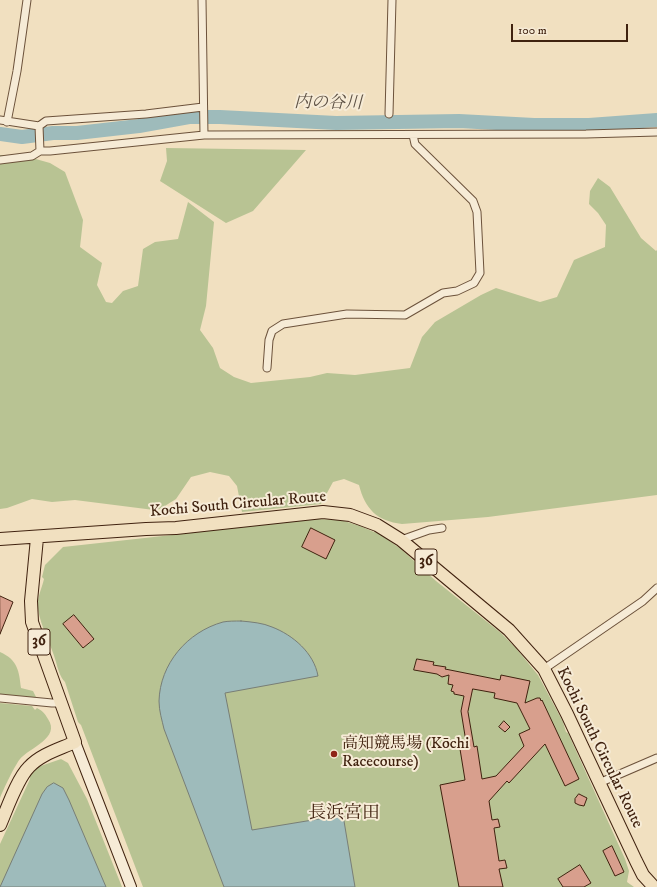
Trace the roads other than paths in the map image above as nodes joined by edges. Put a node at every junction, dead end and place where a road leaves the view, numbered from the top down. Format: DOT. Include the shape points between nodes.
graph roads {
  1 [pos="27,0"];
  2 [pos="202,0"];
  3 [pos="392,0"];
  4 [pos="203,108"];
  5 [pos="389,114"];
  6 [pos="4,121"];
  7 [pos="39,128"];
  8 [pos="657,132"];
  9 [pos="203,133"];
  10 [pos="413,135"];
  11 [pos="40,148"];
  12 [pos="0,160"];
  13 [pos="267,368"];
  14 [pos="442,528"];
  15 [pos="37,538"];
  16 [pos="0,539"];
  17 [pos="401,540"];
  18 [pos="657,588"];
  19 [pos="544,669"];
  20 [pos="0,698"];
  21 [pos="61,703"];
  22 [pos="75,742"];
  23 [pos="657,758"];
  24 [pos="599,783"];
  25 [pos="0,825"];
  26 [pos="131,887"];
  27 [pos="654,887"];
  1 -- 6 [label="street" via="17,71"];
  2 -- 4 [label="street"];
  3 -- 5 [label="street"];
  4 -- 7 [label="street" via="46,121"];
  4 -- 9 [label="street"];
  6 -- 7 [label="street"];
  7 -- 11 [label="street"];
  8 -- 10 [label="street"];
  9 -- 10 [label="street"];
  9 -- 11 [label="street" via="50,151"];
  10 -- 13 [label="street" via="415,144 473,201 477,212 480,273 474,283 457,291 443,293 405,315 347,314 283,324 272,331"];
  11 -- 12 [label="street" via="32,156"];
  14 -- 17 [label="street" via="428,530"];
  15 -- 16 [label="main road, Kochi South Circular Route"];
  15 -- 17 [label="main road, Kochi South Circular Route / 36" via="176,528 323,512 341,513 358,518 377,525"];
  15 -- 21 [label="main road, 36" via="31,601 32,622"];
  17 -- 19 [label="main road, Kochi South Circular Route / 36" via="508,630"];
  18 -- 19 [label="street" via="643,601"];
  19 -- 24 [label="main road, Kochi South Circular Route / 36"];
  20 -- 21 [label="street"];
  21 -- 22 [label="main road, 36"];
  22 -- 25 [label="main road" via="47,754 29,766"];
  22 -- 26 [label="street"];
  23 -- 24 [label="street"];
  24 -- 27 [label="main road, Kochi South Circular Route / 36" via="643,875"];
}
